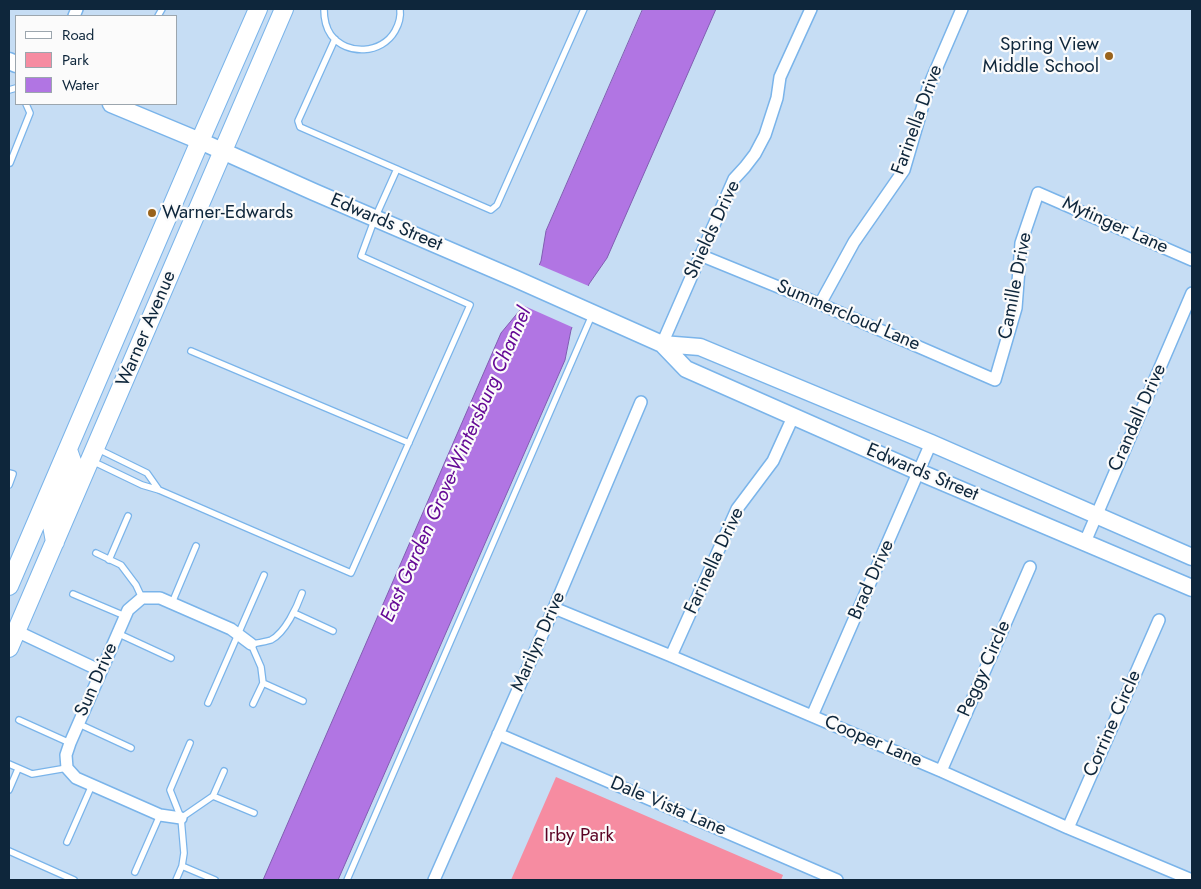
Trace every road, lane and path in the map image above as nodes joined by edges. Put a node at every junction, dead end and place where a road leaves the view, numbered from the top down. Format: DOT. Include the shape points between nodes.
graph roads {
  1 [pos="258,9"];
  2 [pos="284,9"];
  3 [pos="324,9"];
  4 [pos="400,9"];
  5 [pos="584,9"];
  6 [pos="811,9"];
  7 [pos="962,9"];
  8 [pos="335,38"];
  9 [pos="26,105"];
  10 [pos="113,105"];
  11 [pos="200,141"];
  12 [pos="222,151"];
  13 [pos="10,163"];
  14 [pos="397,169"];
  15 [pos="1038,193"];
  16 [pos="375,218"];
  17 [pos="700,255"];
  18 [pos="1192,260"];
  19 [pos="1192,293"];
  20 [pos="820,304"];
  21 [pos="590,312"];
  22 [pos="662,344"];
  23 [pos="191,351"];
  24 [pos="107,358"];
  25 [pos="994,380"];
  26 [pos="641,402"];
  27 [pos="793,417"];
  28 [pos="409,443"];
  29 [pos="931,443"];
  30 [pos="68,450"];
  31 [pos="93,454"];
  32 [pos="919,472"];
  33 [pos="9,473"];
  34 [pos="9,485"];
  35 [pos="159,490"];
  36 [pos="1096,515"];
  37 [pos="128,516"];
  38 [pos="55,542"];
  39 [pos="1084,542"];
  40 [pos="196,546"];
  41 [pos="96,553"];
  42 [pos="1192,557"];
  43 [pos="109,560"];
  44 [pos="1030,567"];
  45 [pos="264,575"];
  46 [pos="9,586"];
  47 [pos="1192,588"];
  48 [pos="302,593"];
  49 [pos="73,594"];
  50 [pos="142,598"];
  51 [pos="172,603"];
  52 [pos="554,608"];
  53 [pos="294,613"];
  54 [pos="125,616"];
  55 [pos="1159,620"];
  56 [pos="12,629"];
  57 [pos="333,630"];
  58 [pos="117,634"];
  59 [pos="239,634"];
  60 [pos="251,644"];
  61 [pos="9,648"];
  62 [pos="672,656"];
  63 [pos="171,658"];
  64 [pos="101,670"];
  65 [pos="262,683"];
  66 [pos="303,701"];
  67 [pos="208,703"];
  68 [pos="254,704"];
  69 [pos="812,716"];
  70 [pos="18,720"];
  71 [pos="78,724"];
  72 [pos="498,734"];
  73 [pos="70,743"];
  74 [pos="190,743"];
  75 [pos="131,748"];
  76 [pos="9,764"];
  77 [pos="67,768"];
  78 [pos="18,769"];
  79 [pos="224,771"];
  80 [pos="941,771"];
  81 [pos="92,785"];
  82 [pos="9,790"];
  83 [pos="213,796"];
  84 [pos="254,813"];
  85 [pos="160,816"];
  86 [pos="181,818"];
  87 [pos="1068,828"];
  88 [pos="67,842"];
  89 [pos="9,851"];
  90 [pos="182,866"];
  91 [pos="136,872"];
  92 [pos="74,880"];
  93 [pos="176,880"];
  94 [pos="215,880"];
  95 [pos="347,880"];
  96 [pos="434,880"];
  97 [pos="837,880"];
  98 [pos="1192,880"];
  1 -- 11 [label="main road, Warner Avenue"];
  2 -- 12 [label="main road, Warner Avenue"];
  3 -- 8 [label="lane" via="326,25"];
  4 -- 8 [label="lane" via="398,25 382,45 357,50"];
  5 -- 14 [label="lane" via="497,205 491,210"];
  6 -- 17 [label="street, Shields Drive" via="780,77 777,98 764,135 755,154 734,179"];
  7 -- 20 [label="street, Farinella Drive" via="928,88 904,170 854,242"];
  8 -- 14 [label="lane" via="298,121 300,127"];
  9 -- 13 [label="lane" via="30,113"];
  10 -- 11 [label="main road, Edwards Street"];
  11 -- 12 [label="main road, Edwards Street"];
  11 -- 24 [label="main road, Warner Avenue"];
  12 -- 16 [label="main road, Edwards Street"];
  12 -- 31 [label="main road, Warner Avenue"];
  14 -- 16 [label="lane"];
  15 -- 18 [label="street, Mytinger Lane"];
  15 -- 25 [label="street, Camille Drive" via="1021,243 1016,308"];
  16 -- 21 [label="main road, Edwards Street"];
  16 -- 28 [label="lane" via="361,256 470,305"];
  17 -- 20 [label="street, Summercloud Lane"];
  17 -- 22 [label="street, Shields Drive"];
  19 -- 36 [label="street, Crandall Drive"];
  20 -- 25 [label="street, Summercloud Lane"];
  21 -- 22 [label="main road, Edwards Street"];
  21 -- 95 [label="lane" via="576,354"];
  22 -- 27 [label="main road, Edwards Street" via="686,369"];
  22 -- 29 [label="main road, Edwards Street" via="700,346"];
  23 -- 28 [label="lane"];
  24 -- 30 [label="main road, Warner Avenue"];
  24 -- 31 [label="main road" via="104,393 85,436"];
  26 -- 52 [label="street, Marilyn Drive"];
  27 -- 32 [label="main road, Edwards Street"];
  27 -- 62 [label="street, Farinella Drive" via="773,461 737,509"];
  28 -- 35 [label="lane" via="351,573"];
  29 -- 32 [label="street, Brad Drive"];
  29 -- 36 [label="main road, Edwards Street"];
  30 -- 38 [label="main road" via="74,467 51,520"];
  30 -- 46 [label="main road, Warner Avenue"];
  31 -- 35 [label="lane" via="142,485"];
  31 -- 35 [label="lane" via="148,473"];
  31 -- 38 [label="main road, Warner Avenue"];
  32 -- 39 [label="main road, Edwards Street"];
  32 -- 69 [label="street, Brad Drive"];
  33 -- 34 [label="lane" via="13,474"];
  36 -- 39 [label="street, Crandall Drive"];
  36 -- 42 [label="main road, Edwards Street"];
  37 -- 43 [label="lane"];
  38 -- 56 [label="main road, Warner Avenue"];
  39 -- 47 [label="main road, Edwards Street"];
  40 -- 51 [label="lane"];
  41 -- 43 [label="lane"];
  43 -- 50 [label="lane" via="121,565"];
  44 -- 80 [label="street, Peggy Circle"];
  45 -- 59 [label="lane"];
  48 -- 53 [label="lane"];
  49 -- 54 [label="lane"];
  50 -- 51 [label="street" via="160,598"];
  50 -- 54 [label="street, Sun Drive"];
  51 -- 59 [label="street"];
  52 -- 62 [label="street, Cooper Lane"];
  52 -- 72 [label="street, Marilyn Drive"];
  53 -- 57 [label="lane"];
  53 -- 60 [label="lane" via="272,639"];
  54 -- 58 [label="street, Sun Drive"];
  55 -- 87 [label="street, Corrine Circle"];
  56 -- 61 [label="main road, Warner Avenue"];
  56 -- 64 [label="street"];
  58 -- 63 [label="lane"];
  58 -- 64 [label="street, Sun Drive"];
  59 -- 60 [label="street"];
  59 -- 67 [label="lane"];
  60 -- 65 [label="lane" via="261,667"];
  62 -- 69 [label="street, Cooper Lane"];
  64 -- 71 [label="street, Sun Drive"];
  65 -- 66 [label="lane"];
  65 -- 68 [label="lane"];
  69 -- 80 [label="street, Cooper Lane"];
  70 -- 73 [label="lane"];
  71 -- 73 [label="street, Sun Drive"];
  71 -- 75 [label="lane"];
  72 -- 96 [label="street, Marilyn Drive"];
  72 -- 97 [label="street, Dale Vista Lane"];
  73 -- 77 [label="street, Sun Drive" via="66,755"];
  74 -- 86 [label="lane" via="170,790"];
  76 -- 78 [label="lane"];
  77 -- 78 [label="lane" via="32,774"];
  77 -- 81 [label="street" via="76,778"];
  78 -- 82 [label="lane"];
  79 -- 83 [label="lane"];
  80 -- 87 [label="street, Cooper Lane"];
  81 -- 85 [label="street"];
  81 -- 88 [label="lane"];
  83 -- 84 [label="lane"];
  83 -- 86 [label="lane"];
  85 -- 86 [label="street"];
  85 -- 91 [label="lane"];
  86 -- 90 [label="lane"];
  87 -- 98 [label="street, Cooper Lane"];
  89 -- 92 [label="lane"];
  90 -- 93 [label="lane"];
  90 -- 94 [label="lane"];
}
